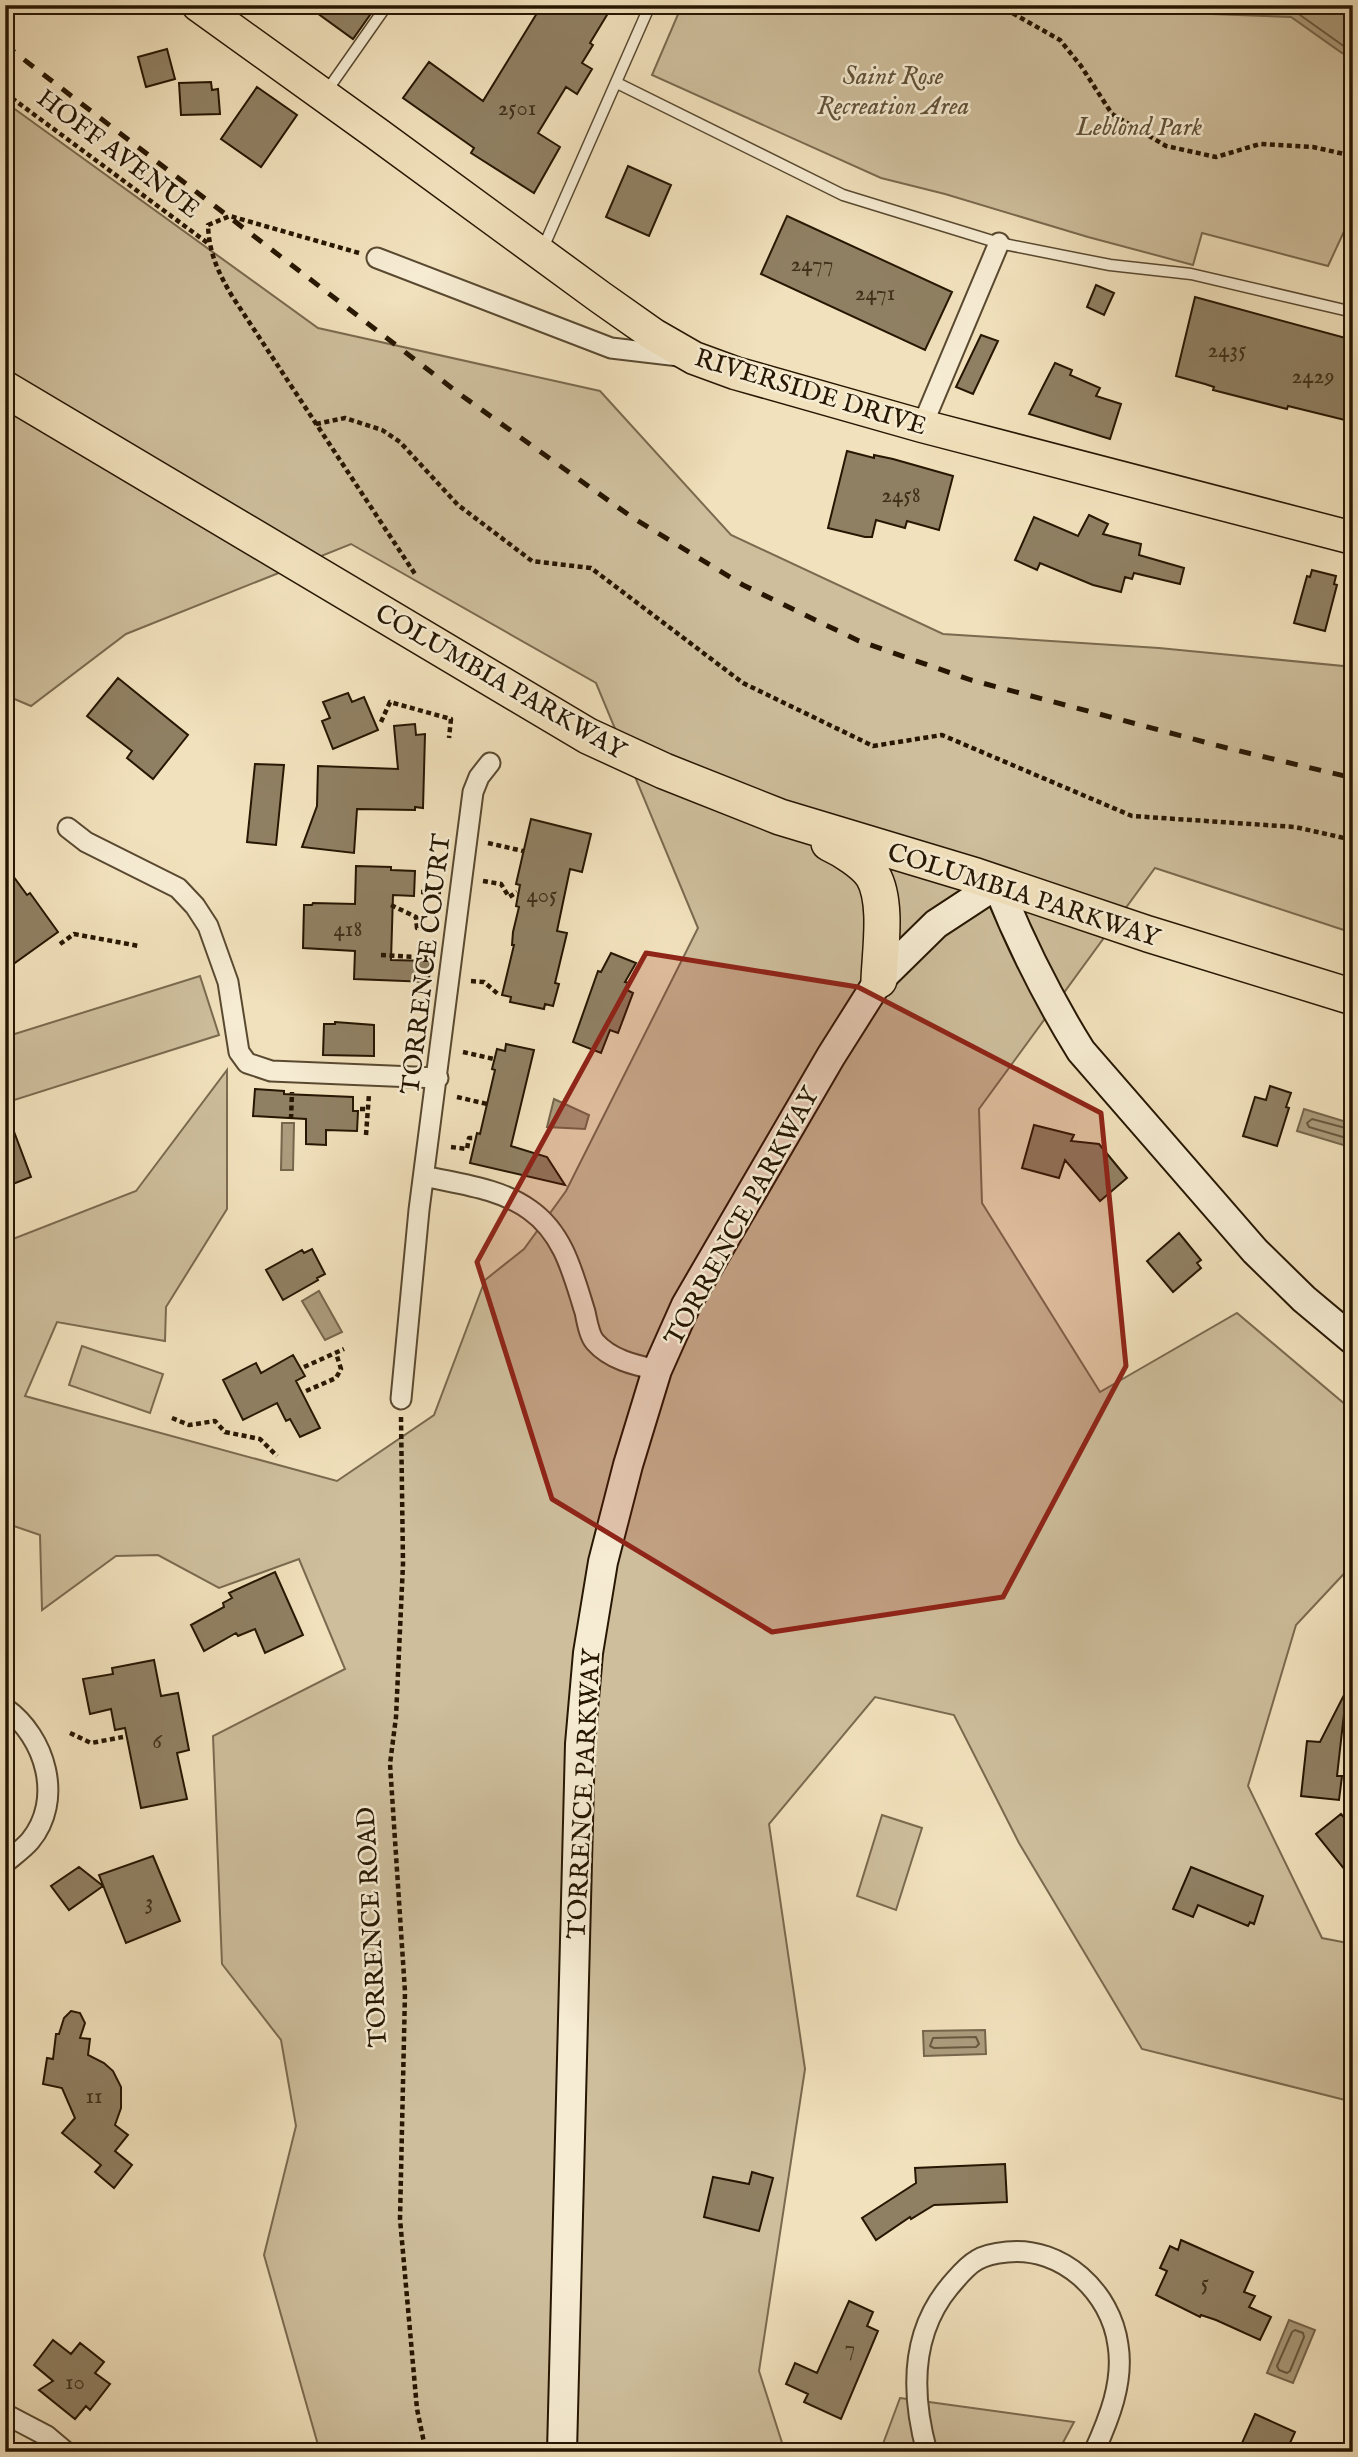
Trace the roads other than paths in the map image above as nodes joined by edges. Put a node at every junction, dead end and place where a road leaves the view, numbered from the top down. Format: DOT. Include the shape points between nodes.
graph roads {
  1 [pos="198,5"];
  2 [pos="387,5"];
  3 [pos="650,5"];
  4 [pos="617,83"];
  5 [pos="324,95"];
  6 [pos="999,243"];
  7 [pos="540,254"];
  8 [pos="377,258"];
  9 [pos="1353,312"];
  10 [pos="694,358"];
  11 [pos="5,389"];
  12 [pos="922,426"];
  13 [pos="1353,538"];
  14 [pos="490,763"];
  15 [pos="780,817"];
  16 [pos="68,828"];
  17 [pos="998,884"];
  18 [pos="879,981"];
  19 [pos="1353,997"];
  20 [pos="438,1078"];
  21 [pos="424,1176"];
  22 [pos="1353,1340"];
  23 [pos="657,1370"];
  24 [pos="401,1399"];
  25 [pos="5,1708"];
  26 [pos="5,1863"];
  27 [pos="5,2414"];
  28 [pos="66,2452"];
  29 [pos="562,2452"];
  30 [pos="927,2452"];
  31 [pos="1094,2452"];
  1 -- 5 [label="main road, RIVERSIDE DRIVE"];
  2 -- 5 [label="lane"];
  3 -- 4 [label="lane"];
  4 -- 6 [label="lane" via="843,195"];
  4 -- 7 [label="lane"];
  5 -- 7 [label="main road, RIVERSIDE DRIVE"];
  6 -- 9 [label="lane" via="1110,265 1191,274"];
  6 -- 12 [label="street"];
  7 -- 10 [label="main road, RIVERSIDE DRIVE"];
  8 -- 10 [label="street" via="611,348"];
  10 -- 12 [label="main road, RIVERSIDE DRIVE"];
  11 -- 15 [label="highway, COLUMBIA PARKWAY" via="588,736"];
  12 -- 13 [label="main road, RIVERSIDE DRIVE"];
  14 -- 20 [label="street, TORRENCE COURT" via="473,792"];
  15 -- 17 [label="highway, COLUMBIA PARKWAY"];
  15 -- 18 [label="highway" via="847,852 873,875 880,901"];
  16 -- 20 [label="street" via="86,842 178,888 195,906 208,926 228,982 236,1040 247,1062 271,1071"];
  17 -- 18 [label="street, TORRENCE PARKWAY" via="936,924"];
  17 -- 19 [label="highway, COLUMBIA PARKWAY"];
  17 -- 22 [label="street" via="1018,936 1081,1051 1255,1251"];
  18 -- 23 [label="street, TORRENCE PARKWAY" via="687,1305"];
  20 -- 21 [label="street, TORRENCE COURT"];
  21 -- 23 [label="street" via="468,1184 530,1210 561,1244 593,1340 628,1363"];
  21 -- 24 [label="street, TORRENCE COURT"];
  23 -- 29 [label="street, TORRENCE PARKWAY" via="603,1562 580,1744"];
  25 -- 26 [label="street" via="31,1732 41,1753 47,1803 29,1842"];
  27 -- 28 [label="street" via="47,2436"];
  30 -- 31 [label="street" via="916,2386 923,2330 938,2300 960,2274 977,2260 1016,2251 1055,2259 1072,2269 1090,2284 1113,2323 1119,2367 1116,2391"];
}
